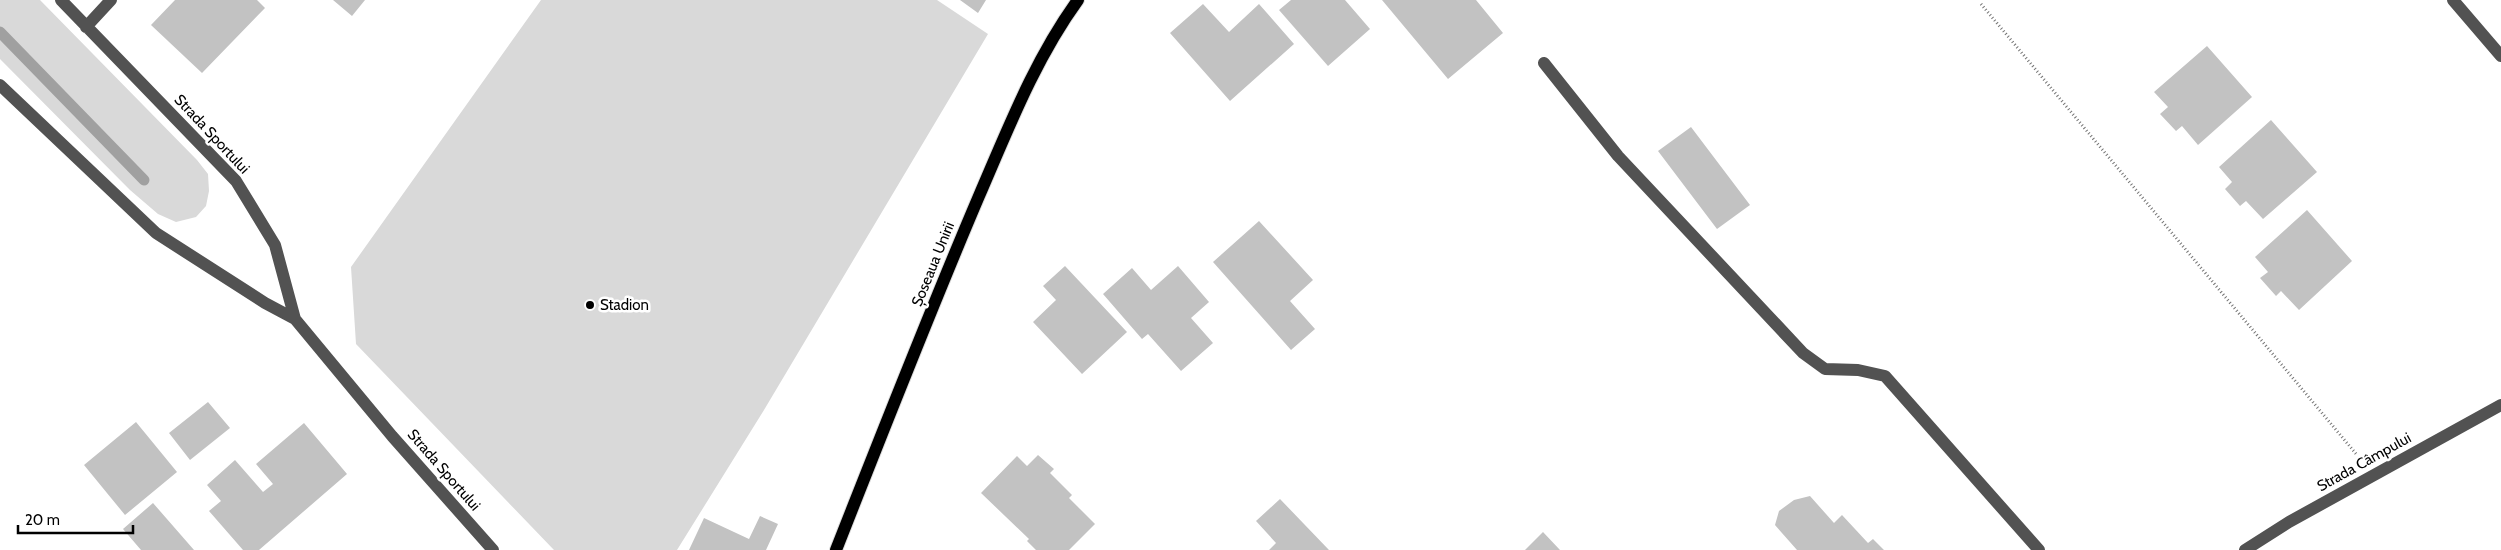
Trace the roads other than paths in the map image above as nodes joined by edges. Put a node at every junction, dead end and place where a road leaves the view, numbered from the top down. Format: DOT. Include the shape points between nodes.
graph roads {
  1 [pos="61,0"];
  2 [pos="111,0"];
  3 [pos="1078,0"];
  4 [pos="2454,0"];
  5 [pos="86,27"];
  6 [pos="2501,56"];
  7 [pos="1544,64"];
  8 [pos="0,85"];
  9 [pos="295,319"];
  10 [pos="2501,405"];
  11 [pos="493,550"];
  12 [pos="836,550"];
  13 [pos="2039,550"];
  14 [pos="2244,550"];
  1 -- 5 [label="street, Strada Sportului"];
  2 -- 5 [label="street"];
  3 -- 12 [label="main road, Șoseaua Unirii" via="1036,71 1007,132 954,254"];
  4 -- 6 [label="street"];
  5 -- 9 [label="street, Strada Sportului" via="236,181 275,244"];
  7 -- 13 [label="street" via="1618,156 1803,353 1824,369 1858,370 1885,376"];
  8 -- 9 [label="street, Strada Sportului" via="156,233"];
  9 -- 11 [label="street, Strada Sportului"];
  10 -- 14 [label="street, Strada Câmpului"];
}
